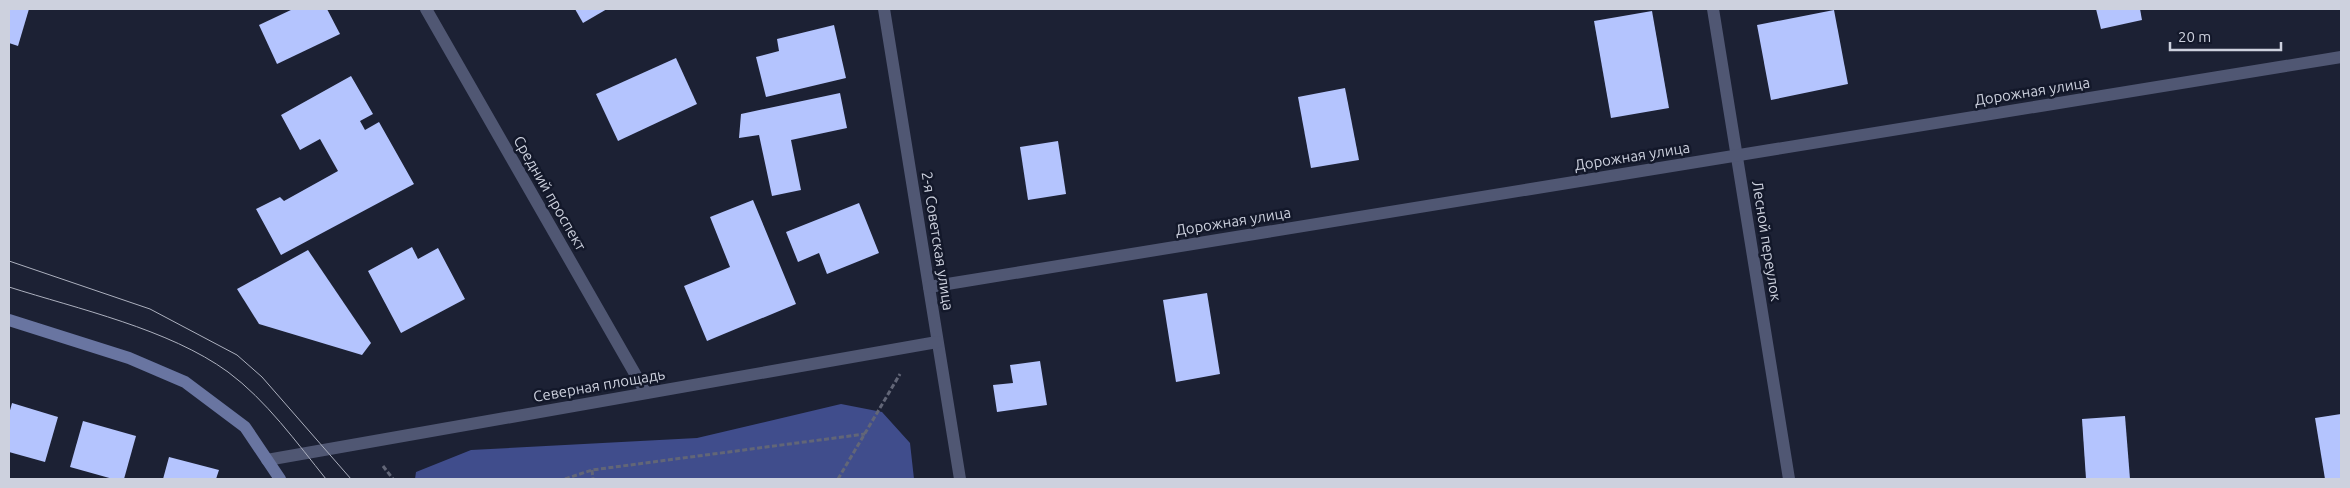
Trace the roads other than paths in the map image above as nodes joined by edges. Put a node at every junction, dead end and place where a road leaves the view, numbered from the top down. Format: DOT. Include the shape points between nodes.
graph roads {
  1 [pos="426,9"];
  2 [pos="884,9"];
  3 [pos="1713,9"];
  4 [pos="2341,57"];
  5 [pos="1737,156"];
  6 [pos="929,287"];
  7 [pos="9,320"];
  8 [pos="938,342"];
  9 [pos="646,393"];
  10 [pos="267,460"];
  11 [pos="280,479"];
  12 [pos="960,479"];
  13 [pos="1789,479"];
  1 -- 9 [label="street, Средний проспект"];
  2 -- 6 [label="street, 2-я Советская улица"];
  3 -- 5 [label="street, Лесной переулок"];
  4 -- 5 [label="street, Дорожная улица"];
  5 -- 6 [label="street, Дорожная улица"];
  5 -- 13 [label="street, Лесной переулок"];
  6 -- 8 [label="street, 2-я Советская улица"];
  7 -- 10 [label="main road" via="129,358 186,382 245,427"];
  8 -- 9 [label="street, Северная площадь"];
  8 -- 12 [label="street, 2-я Советская улица"];
  9 -- 10 [label="street, Северная площадь"];
  10 -- 11 [label="main road"];
}
